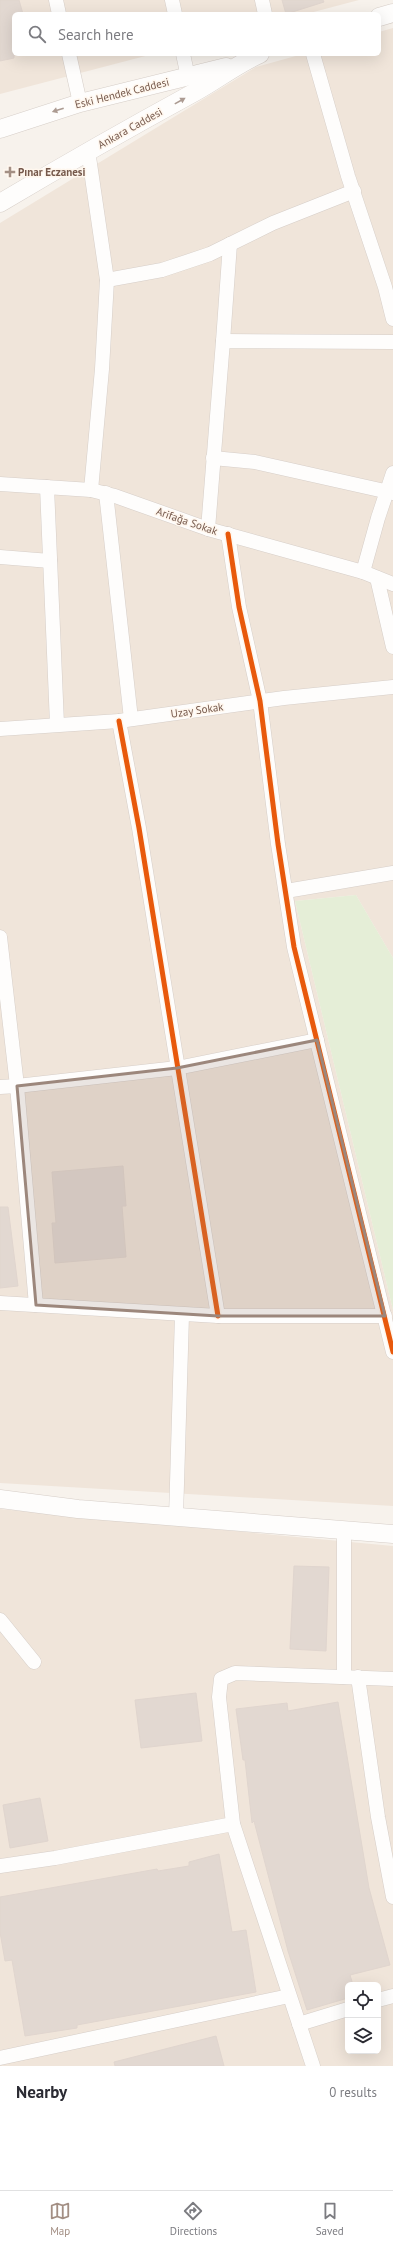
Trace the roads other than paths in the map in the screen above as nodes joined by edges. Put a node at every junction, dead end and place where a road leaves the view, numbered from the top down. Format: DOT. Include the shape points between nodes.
graph roads {
  1 [pos="56,0"];
  2 [pos="172,0"];
  3 [pos="262,0"];
  4 [pos="59,12"];
  5 [pos="175,12"];
  6 [pos="265,12"];
  7 [pos="393,13"];
  8 [pos="381,16"];
  9 [pos="69,56"];
  10 [pos="183,56"];
  11 [pos="314,56"];
  12 [pos="252,57"];
  13 [pos="188,77"];
  14 [pos="210,77"];
  15 [pos="80,103"];
  16 [pos="0,129"];
  17 [pos="88,150"];
  18 [pos="354,191"];
  19 [pos="0,203"];
  20 [pos="230,244"];
  21 [pos="107,280"];
  22 [pos="388,282"];
  23 [pos="393,319"];
  24 [pos="223,341"];
  25 [pos="393,342"];
  26 [pos="213,458"];
  27 [pos="393,473"];
  28 [pos="0,484"];
  29 [pos="47,487"];
  30 [pos="91,490"];
  31 [pos="390,492"];
  32 [pos="106,493"];
  33 [pos="208,529"];
  34 [pos="228,534"];
  35 [pos="0,557"];
  36 [pos="50,561"];
  37 [pos="363,572"];
  38 [pos="377,578"];
  39 [pos="393,584"];
  40 [pos="393,647"];
  41 [pos="393,687"];
  42 [pos="260,701"];
  43 [pos="125,720"];
  44 [pos="57,724"];
  45 [pos="0,729"];
  46 [pos="393,873"];
  47 [pos="286,891"];
  48 [pos="0,938"];
  49 [pos="317,1040"];
  50 [pos="177,1068"];
  51 [pos="17,1086"];
  52 [pos="0,1087"];
  53 [pos="0,1303"];
  54 [pos="36,1306"];
  55 [pos="182,1315"];
  56 [pos="218,1316"];
  57 [pos="384,1316"];
  58 [pos="393,1352"];
  59 [pos="0,1499"];
  60 [pos="176,1517"];
  61 [pos="344,1530"];
  62 [pos="393,1534"];
  63 [pos="0,1620"];
  64 [pos="34,1662"];
  65 [pos="351,1677"];
  66 [pos="393,1679"];
  67 [pos="233,1824"];
  68 [pos="0,1866"];
  69 [pos="393,1897"];
  70 [pos="289,1996"];
  71 [pos="393,1996"];
  72 [pos="381,1999"];
  73 [pos="345,2010"];
  74 [pos="299,2024"];
  75 [pos="0,2058"];
  76 [pos="312,2066"];
  1 -- 4 [label="street"];
  2 -- 5 [label="street"];
  3 -- 6 [label="street"];
  7 -- 8 [label="street"];
  9 -- 15 [label="street"];
  10 -- 13 [label="street"];
  11 -- 18 [label="street"];
  12 -- 14 [label="street, Ankara Caddesi"];
  13 -- 14 [label="street, Eski Hendek Caddesi"];
  13 -- 15 [label="street, Eski Hendek Caddesi"];
  17 -- 14 [label="street, Ankara Caddesi, one-way"];
  15 -- 16 [label="street, Eski Hendek Caddesi, one-way"];
  17 -- 19 [label="street, Ankara Caddesi"];
  17 -- 21 [label="street"];
  18 -- 20 [label="street" via="273,223"];
  18 -- 22 [label="street"];
  20 -- 21 [label="street" via="210,254 162,270"];
  20 -- 24 [label="street"];
  21 -- 30 [label="street"];
  22 -- 23 [label="street"];
  24 -- 25 [label="street"];
  24 -- 26 [label="street"];
  26 -- 31 [label="street" via="255,462"];
  26 -- 33 [label="street"];
  27 -- 31 [label="street"];
  28 -- 29 [label="street, Arifağa Sokak"];
  29 -- 30 [label="street, Arifağa Sokak"];
  29 -- 36 [label="street"];
  30 -- 32 [label="street, Arifağa Sokak"];
  31 -- 37 [label="street"];
  32 -- 33 [label="street, Arifağa Sokak"];
  32 -- 43 [label="street"];
  33 -- 34 [label="street, Arifağa Sokak"];
  34 -- 37 [label="street, Arifağa Sokak"];
  34 -- 42 [label="street" via="239,607"];
  35 -- 36 [label="street"];
  36 -- 44 [label="street"];
  37 -- 38 [label="street, Arifağa Sokak"];
  38 -- 39 [label="street, Arifağa Sokak"];
  38 -- 40 [label="street"];
  41 -- 42 [label="street, Uzay Sokak"];
  42 -- 43 [label="street, Uzay Sokak"];
  42 -- 47 [label="street"];
  43 -- 44 [label="street, Uzay Sokak"];
  43 -- 50 [label="street" via="139,828"];
  44 -- 45 [label="street, Uzay Sokak"];
  46 -- 47 [label="street"];
  47 -- 49 [label="street" via="294,947"];
  48 -- 51 [label="street"];
  49 -- 50 [label="street"];
  49 -- 57 [label="street"];
  50 -- 51 [label="street"];
  50 -- 56 [label="street"];
  51 -- 52 [label="street"];
  51 -- 54 [label="street"];
  53 -- 54 [label="street"];
  54 -- 55 [label="street"];
  55 -- 56 [label="street"];
  55 -- 60 [label="street"];
  56 -- 57 [label="street"];
  57 -- 58 [label="street"];
  59 -- 60 [label="street" via="78,1509"];
  60 -- 61 [label="street"];
  61 -- 62 [label="street"];
  61 -- 65 [label="street"];
  63 -- 64 [label="street"];
  65 -- 66 [label="street"];
  65 -- 67 [label="street" via="235,1673 221,1679 219,1697"];
  65 -- 69 [label="street"];
  67 -- 68 [label="street"];
  67 -- 70 [label="street"];
  70 -- 74 [label="street"];
  70 -- 75 [label="street"];
  71 -- 72 [label="street"];
  73 -- 74 [label="street"];
  74 -- 76 [label="street"];
}
